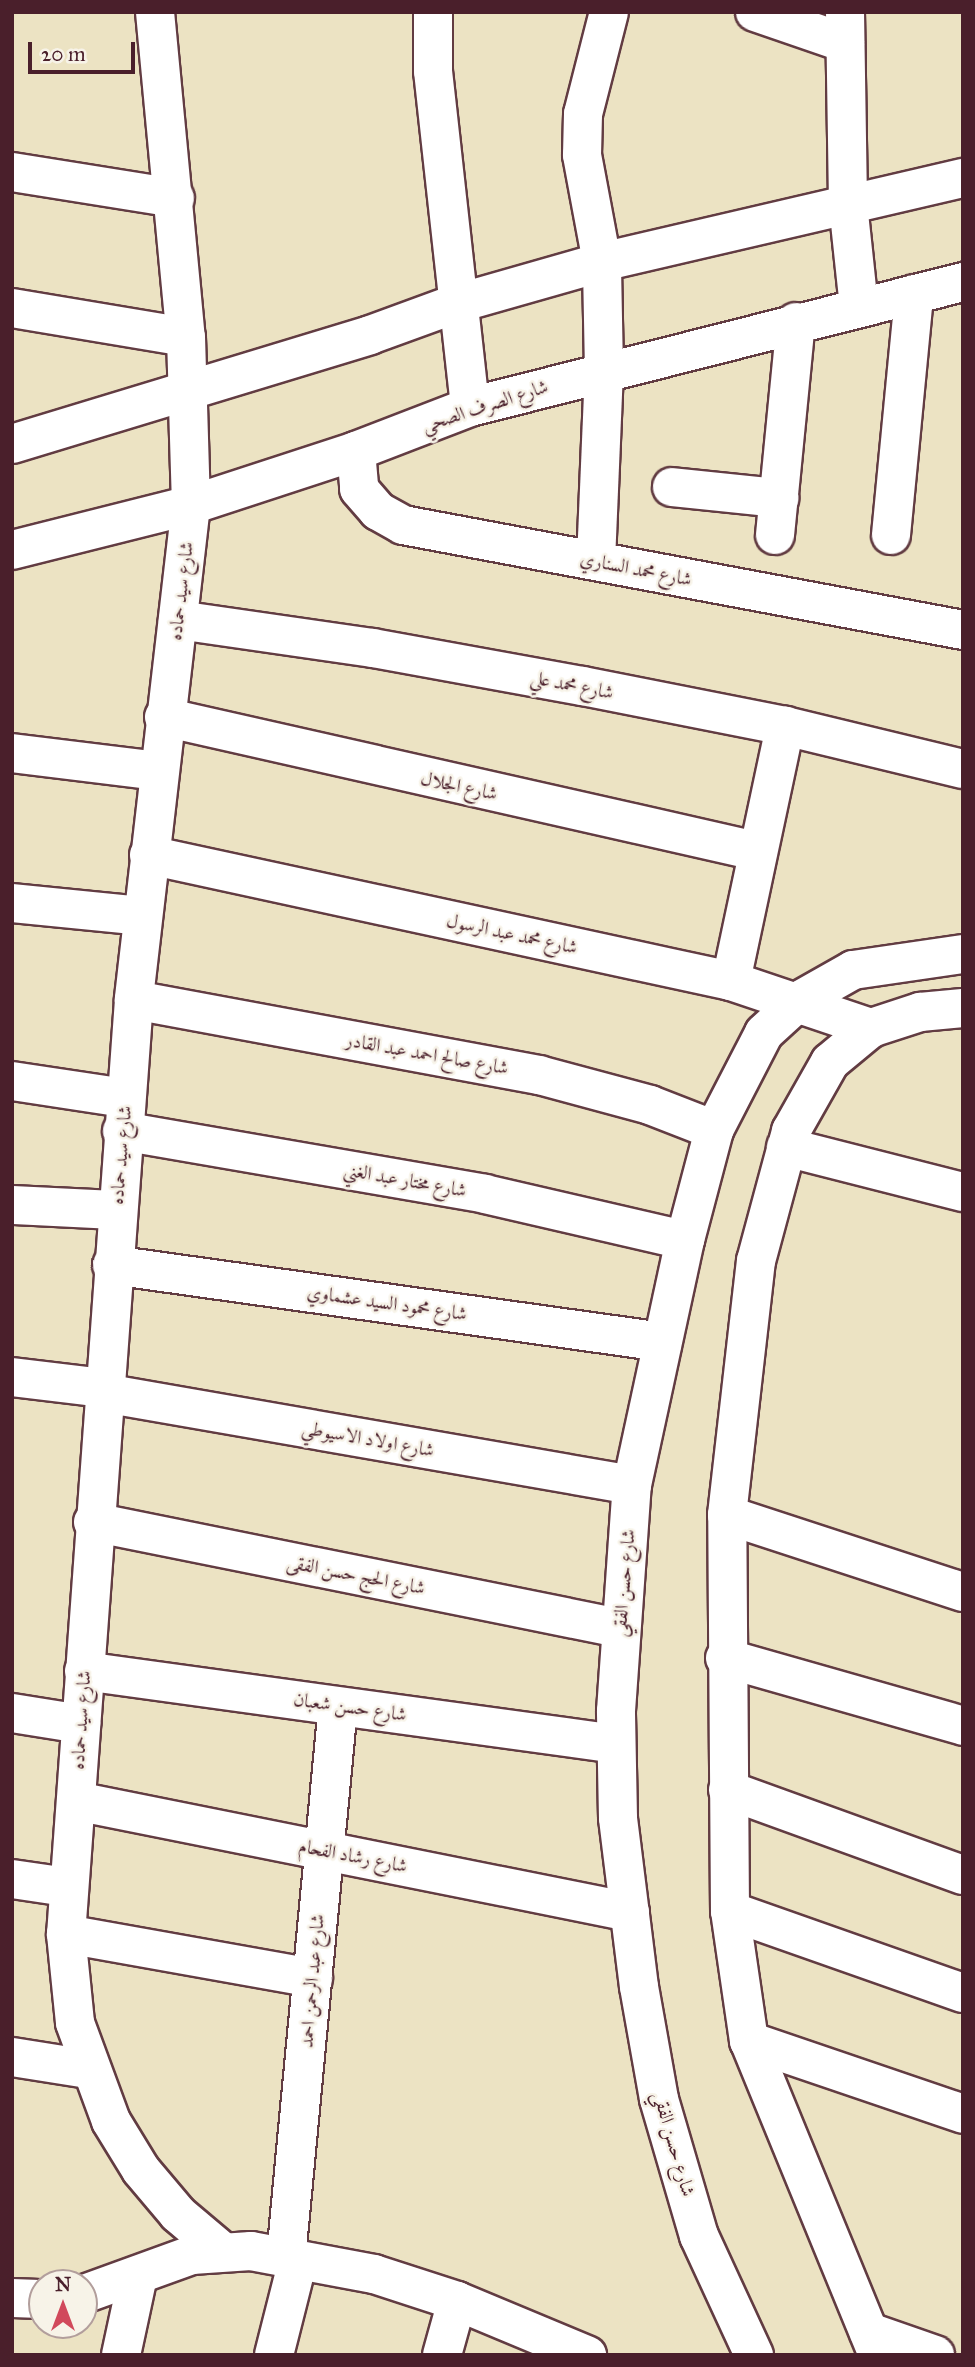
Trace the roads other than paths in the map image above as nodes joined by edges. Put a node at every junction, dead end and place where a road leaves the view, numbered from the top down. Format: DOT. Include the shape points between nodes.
graph roads {
  1 [pos="433,12"];
  2 [pos="609,12"];
  3 [pos="755,12"];
  4 [pos="148,13"];
  5 [pos="845,28"];
  6 [pos="12,172"];
  7 [pos="963,178"];
  8 [pos="175,198"];
  9 [pos="848,204"];
  10 [pos="602,262"];
  11 [pos="963,282"];
  12 [pos="914,293"];
  13 [pos="455,304"];
  14 [pos="859,307"];
  15 [pos="12,308"];
  16 [pos="796,322"];
  17 [pos="186,337"];
  18 [pos="604,371"];
  19 [pos="189,391"];
  20 [pos="470,407"];
  21 [pos="12,444"];
  22 [pos="356,451"];
  23 [pos="672,488"];
  24 [pos="191,505"];
  25 [pos="891,535"];
  26 [pos="12,550"];
  27 [pos="596,561"];
  28 [pos="178,620"];
  29 [pos="963,630"];
  30 [pos="164,717"];
  31 [pos="785,726"];
  32 [pos="12,752"];
  33 [pos="963,769"];
  34 [pos="159,771"];
  35 [pos="756,850"];
  36 [pos="149,855"];
  37 [pos="12,903"];
  38 [pos="142,916"];
  39 [pos="963,954"];
  40 [pos="731,981"];
  41 [pos="134,1000"];
  42 [pos="800,1000"];
  43 [pos="963,1008"];
  44 [pos="871,1028"];
  45 [pos="12,1082"];
  46 [pos="124,1115"];
  47 [pos="714,1130"];
  48 [pos="786,1147"];
  49 [pos="963,1192"];
  50 [pos="12,1205"];
  51 [pos="116,1210"];
  52 [pos="685,1240"];
  53 [pos="111,1265"];
  54 [pos="663,1342"];
  55 [pos="12,1377"];
  56 [pos="104,1390"];
  57 [pos="632,1485"];
  58 [pos="727,1515"];
  59 [pos="93,1522"];
  60 [pos="963,1592"];
  61 [pos="619,1628"];
  62 [pos="725,1658"];
  63 [pos="84,1671"];
  64 [pos="338,1706"];
  65 [pos="12,1713"];
  66 [pos="81,1724"];
  67 [pos="963,1726"];
  68 [pos="616,1744"];
  69 [pos="728,1790"];
  70 [pos="76,1801"];
  71 [pos="324,1851"];
  72 [pos="963,1875"];
  73 [pos="12,1878"];
  74 [pos="67,1887"];
  75 [pos="730,1911"];
  76 [pos="630,1912"];
  77 [pos="66,1934"];
  78 [pos="313,1978"];
  79 [pos="963,1993"];
  80 [pos="749,2041"];
  81 [pos="12,2057"];
  82 [pos="88,2069"];
  83 [pos="963,2114"];
  84 [pos="222,2251"];
  85 [pos="292,2258"];
  86 [pos="138,2276"];
  87 [pos="98,2289"];
  88 [pos="457,2301"];
  89 [pos="874,2343"];
  90 [pos="577,2353"];
  91 [pos="121,2355"];
  92 [pos="274,2355"];
  93 [pos="442,2355"];
  94 [pos="754,2355"];
  95 [pos="935,2355"];
  1 -- 13 [label="street" via="433,71"];
  2 -- 10 [label="street" via="583,114 585,189"];
  3 -- 5 [label="street"];
  4 -- 8 [label="street, شارع سيد حماده"];
  5 -- 9 [label="street"];
  6 -- 8 [label="street"];
  7 -- 9 [label="street"];
  8 -- 17 [label="street, شارع سيد حماده"];
  9 -- 10 [label="street"];
  9 -- 14 [label="street"];
  10 -- 13 [label="street"];
  10 -- 18 [label="street"];
  11 -- 12 [label="street, شارع الصرف الصحي"];
  12 -- 14 [label="street, شارع الصرف الصحي"];
  12 -- 25 [label="street"];
  13 -- 19 [label="street"];
  13 -- 20 [label="street"];
  14 -- 16 [label="street, شارع الصرف الصحي"];
  15 -- 17 [label="street"];
  16 -- 18 [label="street, شارع الصرف الصحي"];
  16 -- 23 [label="street" via="777,516"];
  17 -- 19 [label="street, شارع سيد حماده"];
  18 -- 20 [label="street, شارع الصرف الصحي"];
  18 -- 27 [label="street"];
  19 -- 21 [label="street"];
  19 -- 24 [label="street, شارع سيد حماده"];
  20 -- 22 [label="street, شارع الصرف الصحي"];
  22 -- 24 [label="street, شارع الصرف الصحي"];
  22 -- 27 [label="street, شارع محمد السناري" via="359,489 378,511 403,525"];
  24 -- 26 [label="street, شارع الصرف الصحي"];
  24 -- 28 [label="street, شارع سيد حماده"];
  27 -- 29 [label="street, شارع محمد السناري"];
  28 -- 30 [label="street, شارع سيد حماده"];
  28 -- 31 [label="street, شارع محمد علي" via="386,651"];
  30 -- 34 [label="street, شارع سيد حماده"];
  30 -- 35 [label="street, شارع الجلال"];
  31 -- 33 [label="street, شارع محمد علي"];
  31 -- 35 [label="street"];
  32 -- 34 [label="street"];
  34 -- 36 [label="street, شارع سيد حماده"];
  35 -- 40 [label="street"];
  36 -- 38 [label="street, شارع سيد حماده"];
  36 -- 40 [label="street, شارع محمد عبد الرسول"];
  37 -- 38 [label="street"];
  38 -- 41 [label="street, شارع سيد حماده"];
  39 -- 42 [label="street, شارع حسن الفقي" via="853,970"];
  40 -- 42 [label="street, شارع محمد عبد الرسول"];
  41 -- 46 [label="street, شارع سيد حماده"];
  41 -- 47 [label="street, شارع صالح احمد عبد القادر" via="539,1075 650,1105"];
  42 -- 44 [label="street, شارع محمد عبد الرسول"];
  42 -- 47 [label="street, شارع حسن الفقي" via="764,1033"];
  43 -- 44 [label="street" via="920,1012"];
  44 -- 48 [label="street" via="830,1062"];
  45 -- 46 [label="street, شارع مختار عبد الغني"];
  46 -- 51 [label="street, شارع سيد حماده"];
  46 -- 52 [label="street, شارع مختار عبد الغني"];
  47 -- 52 [label="street, شارع حسن الفقي"];
  48 -- 49 [label="street"];
  48 -- 58 [label="street" via="756,1261"];
  50 -- 51 [label="street"];
  51 -- 53 [label="street, شارع سيد حماده"];
  52 -- 54 [label="street, شارع حسن الفقي"];
  53 -- 54 [label="street, شارع محمود السيد عشماوي"];
  53 -- 56 [label="street, شارع سيد حماده"];
  54 -- 57 [label="street, شارع حسن الفقي"];
  55 -- 56 [label="street, شارع اولاد الاسيوطي"];
  56 -- 57 [label="street, شارع اولاد الاسيوطي"];
  56 -- 59 [label="street, شارع سيد حماده"];
  57 -- 61 [label="street, شارع حسن الفقي"];
  58 -- 60 [label="street"];
  58 -- 62 [label="street"];
  59 -- 61 [label="street, شارع الحج حسن الفقى"];
  59 -- 63 [label="street, شارع سيد حماده"];
  61 -- 68 [label="street, شارع حسن الفقي"];
  62 -- 67 [label="street"];
  62 -- 69 [label="street"];
  63 -- 64 [label="street, شارع حسن شعبان"];
  63 -- 66 [label="street, شارع سيد حماده"];
  64 -- 68 [label="street, شارع حسن شعبان"];
  64 -- 71 [label="street, شارع عبد الرحمن احمد"];
  65 -- 66 [label="street"];
  66 -- 70 [label="street, شارع سيد حماده"];
  68 -- 76 [label="street, شارع حسن الفقي" via="618,1818"];
  69 -- 72 [label="street"];
  69 -- 75 [label="street"];
  70 -- 71 [label="street, شارع رشاد الفحام"];
  70 -- 74 [label="street, شارع سيد حماده"];
  71 -- 76 [label="street, شارع رشاد الفحام"];
  71 -- 78 [label="street, شارع عبد الرحمن احمد"];
  73 -- 74 [label="street"];
  74 -- 77 [label="street, شارع سيد حماده"];
  75 -- 79 [label="street"];
  75 -- 80 [label="street"];
  76 -- 94 [label="street, شارع حسن الفقي" via="659,2099 699,2235"];
  77 -- 78 [label="street"];
  77 -- 82 [label="street, شارع سيد حماده" via="75,2023"];
  78 -- 85 [label="street, شارع عبد الرحمن احمد"];
  80 -- 83 [label="street"];
  80 -- 89 [label="street"];
  81 -- 82 [label="street"];
  82 -- 84 [label="street, شارع سيد حماده" via="110,2121 141,2170 178,2214"];
  84 -- 85 [label="street"];
  84 -- 86 [label="street" via="192,2255"];
  85 -- 88 [label="street" via="374,2274"];
  85 -- 92 [label="street, شارع عبد الرحمن احمد"];
  86 -- 87 [label="street"];
  86 -- 91 [label="street"];
  88 -- 90 [label="street"];
  88 -- 93 [label="street"];
  89 -- 95 [label="street"];
}
